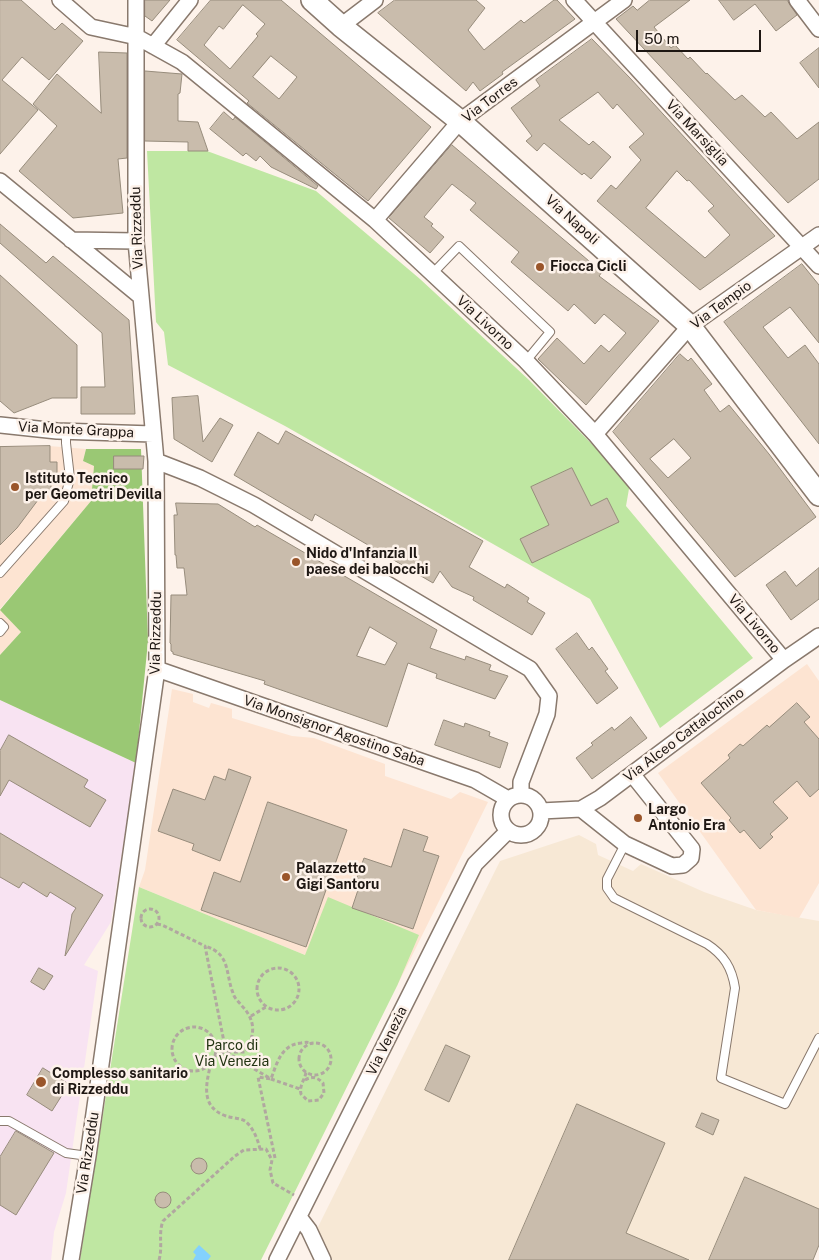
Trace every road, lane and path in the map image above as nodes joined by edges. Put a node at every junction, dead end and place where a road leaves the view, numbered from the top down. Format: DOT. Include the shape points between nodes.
graph roads {
  1 [pos="60,0"];
  2 [pos="136,0"];
  3 [pos="190,0"];
  4 [pos="312,0"];
  5 [pos="375,0"];
  6 [pos="574,0"];
  7 [pos="624,0"];
  8 [pos="798,0"];
  9 [pos="594,23"];
  10 [pos="341,26"];
  11 [pos="819,29"];
  12 [pos="137,37"];
  13 [pos="153,46"];
  14 [pos="460,121"];
  15 [pos="0,181"];
  16 [pos="374,220"];
  17 [pos="819,234"];
  18 [pos="71,240"];
  19 [pos="136,241"];
  20 [pos="803,247"];
  21 [pos="819,266"];
  22 [pos="433,273"];
  23 [pos="140,296"];
  24 [pos="690,326"];
  25 [pos="526,361"];
  26 [pos="0,425"];
  27 [pos="66,431"];
  28 [pos="152,434"];
  29 [pos="595,434"];
  30 [pos="156,461"];
  31 [pos="819,495"];
  32 [pos="0,573"];
  33 [pos="0,623"];
  34 [pos="0,632"];
  35 [pos="819,636"];
  36 [pos="784,660"];
  37 [pos="157,669"];
  38 [pos="632,774"];
  39 [pos="514,797"];
  40 [pos="581,809"];
  41 [pos="541,811"];
  42 [pos="508,831"];
  43 [pos="625,844"];
  44 [pos="157,924"];
  45 [pos="205,946"];
  46 [pos="266,1007"];
  47 [pos="251,1016"];
  48 [pos="819,1038"];
  49 [pos="313,1044"];
  50 [pos="226,1052"];
  51 [pos="214,1056"];
  52 [pos="211,1062"];
  53 [pos="306,1072"];
  54 [pos="271,1079"];
  55 [pos="305,1080"];
  56 [pos="300,1090"];
  57 [pos="0,1121"];
  58 [pos="260,1149"];
  59 [pos="88,1156"];
  60 [pos="275,1158"];
  61 [pos="302,1212"];
  62 [pos="71,1260"];
  63 [pos="159,1260"];
  64 [pos="277,1260"];
  65 [pos="323,1260"];
  1 -- 12 [label="street, Via Livorno" via="91,27"];
  2 -- 12 [label="street, Via Rizzeddu"];
  3 -- 13 [label="street"];
  4 -- 10 [label="main road, Via Napoli"];
  5 -- 10 [label="street"];
  6 -- 9 [label="street, Via Marsiglia"];
  7 -- 9 [label="street, Via Torres"];
  8 -- 11 [label="street"];
  9 -- 14 [label="street, Via Torres"];
  9 -- 20 [label="street, Via Marsiglia"];
  10 -- 14 [label="main road, Via Napoli"];
  12 -- 13 [label="street, Via Livorno"];
  12 -- 19 [label="street, Via Rizzeddu"];
  13 -- 16 [label="street, Via Livorno" via="182,62"];
  14 -- 16 [label="street, Via Torres"];
  14 -- 24 [label="main road, Via Napoli"];
  15 -- 18 [label="street"];
  16 -- 22 [label="street, Via Livorno"];
  17 -- 20 [label="street, Via Tempio"];
  18 -- 19 [label="street"];
  18 -- 23 [label="street"];
  19 -- 23 [label="street, Via Rizzeddu"];
  20 -- 21 [label="street, Via Marsiglia"];
  20 -- 24 [label="street, Via Tempio"];
  22 -- 25 [label="street, Via Livorno"];
  22 -- 25 [label="lane" via="459,246 550,332"];
  23 -- 28 [label="street, Via Rizzeddu"];
  24 -- 29 [label="street, Via Tempio"];
  24 -- 31 [label="main road, Via Napoli"];
  25 -- 29 [label="street, Via Livorno"];
  26 -- 27 [label="street, Via Monte Grappa"];
  27 -- 28 [label="street, Via Monte Grappa"];
  27 -- 32 [label="lane" via="70,478 64,501"];
  28 -- 30 [label="street, Via Rizzeddu"];
  29 -- 36 [label="street, Via Livorno"];
  30 -- 37 [label="street, Via Rizzeddu"];
  30 -- 39 [label="street" via="200,478 254,505 530,669 549,696 547,714"];
  33 -- 34 [label="lane" via="4,627"];
  35 -- 36 [label="street, Via Alceo Cattalochino"];
  36 -- 38 [label="street, Via Alceo Cattalochino"];
  37 -- 39 [label="street, Via Monsignor Agostino Saba" via="475,780"];
  37 -- 59 [label="street, Via Rizzeddu"];
  38 -- 40 [label="street, Via Alceo Cattalochino"];
  38 -- 43 [label="street" via="692,849 691,858 683,865 672,866"];
  39 -- 41 [label="street" via="534,799"];
  39 -- 42 [label="street" via="501,812"];
  40 -- 41 [label="street, Via Alceo Cattalochino"];
  40 -- 43 [label="street"];
  41 -- 42 [label="street" via="539,825 528,834"];
  42 -- 61 [label="street, Via Venezia" via="475,864"];
  43 -- 48 [label="lane" via="607,879 607,888 614,898 707,944 728,962 735,988 721,1078 785,1104"];
  44 -- 44 [label="path" via="143,925 140,916 143,911 151,908 157,912"];
  44 -- 45 [label="path"];
  45 -- 47 [label="path" via="214,949 226,964 233,994"];
  45 -- 50 [label="path"];
  46 -- 46 [label="path" via="283,1010 298,998 300,984 292,972 274,968 261,976 257,992"];
  46 -- 47 [label="path"];
  47 -- 50 [label="path" via="253,1038 246,1052"];
  49 -- 53 [label="path" via="306,1046 300,1055 301,1066"];
  49 -- 53 [label="path" via="325,1047 331,1060 322,1073 312,1075"];
  49 -- 54 [label="path" via="295,1043 284,1049"];
  50 -- 51 [label="path"];
  50 -- 54 [label="path"];
  51 -- 52 [label="path"];
  51 -- 52 [label="path" via="215,1045 207,1031 189,1028 175,1037 172,1052 180,1066 194,1071"];
  52 -- 58 [label="path" via="205,1089 208,1100 216,1111 244,1121"];
  53 -- 55 [label="path"];
  54 -- 56 [label="path"];
  54 -- 60 [label="path" via="258,1077"];
  55 -- 56 [label="path"];
  55 -- 56 [label="path" via="311,1077 320,1080 324,1093 319,1100 312,1102 303,1098"];
  57 -- 59 [label="lane" via="9,1121 66,1153"];
  58 -- 61 [label="path" via="266,1149 272,1160 273,1183 294,1195"];
  58 -- 63 [label="path" via="244,1150 235,1156 163,1221"];
  59 -- 62 [label="street, Via Rizzeddu"];
  61 -- 64 [label="street, Via Venezia"];
  61 -- 65 [label="street"];
}
